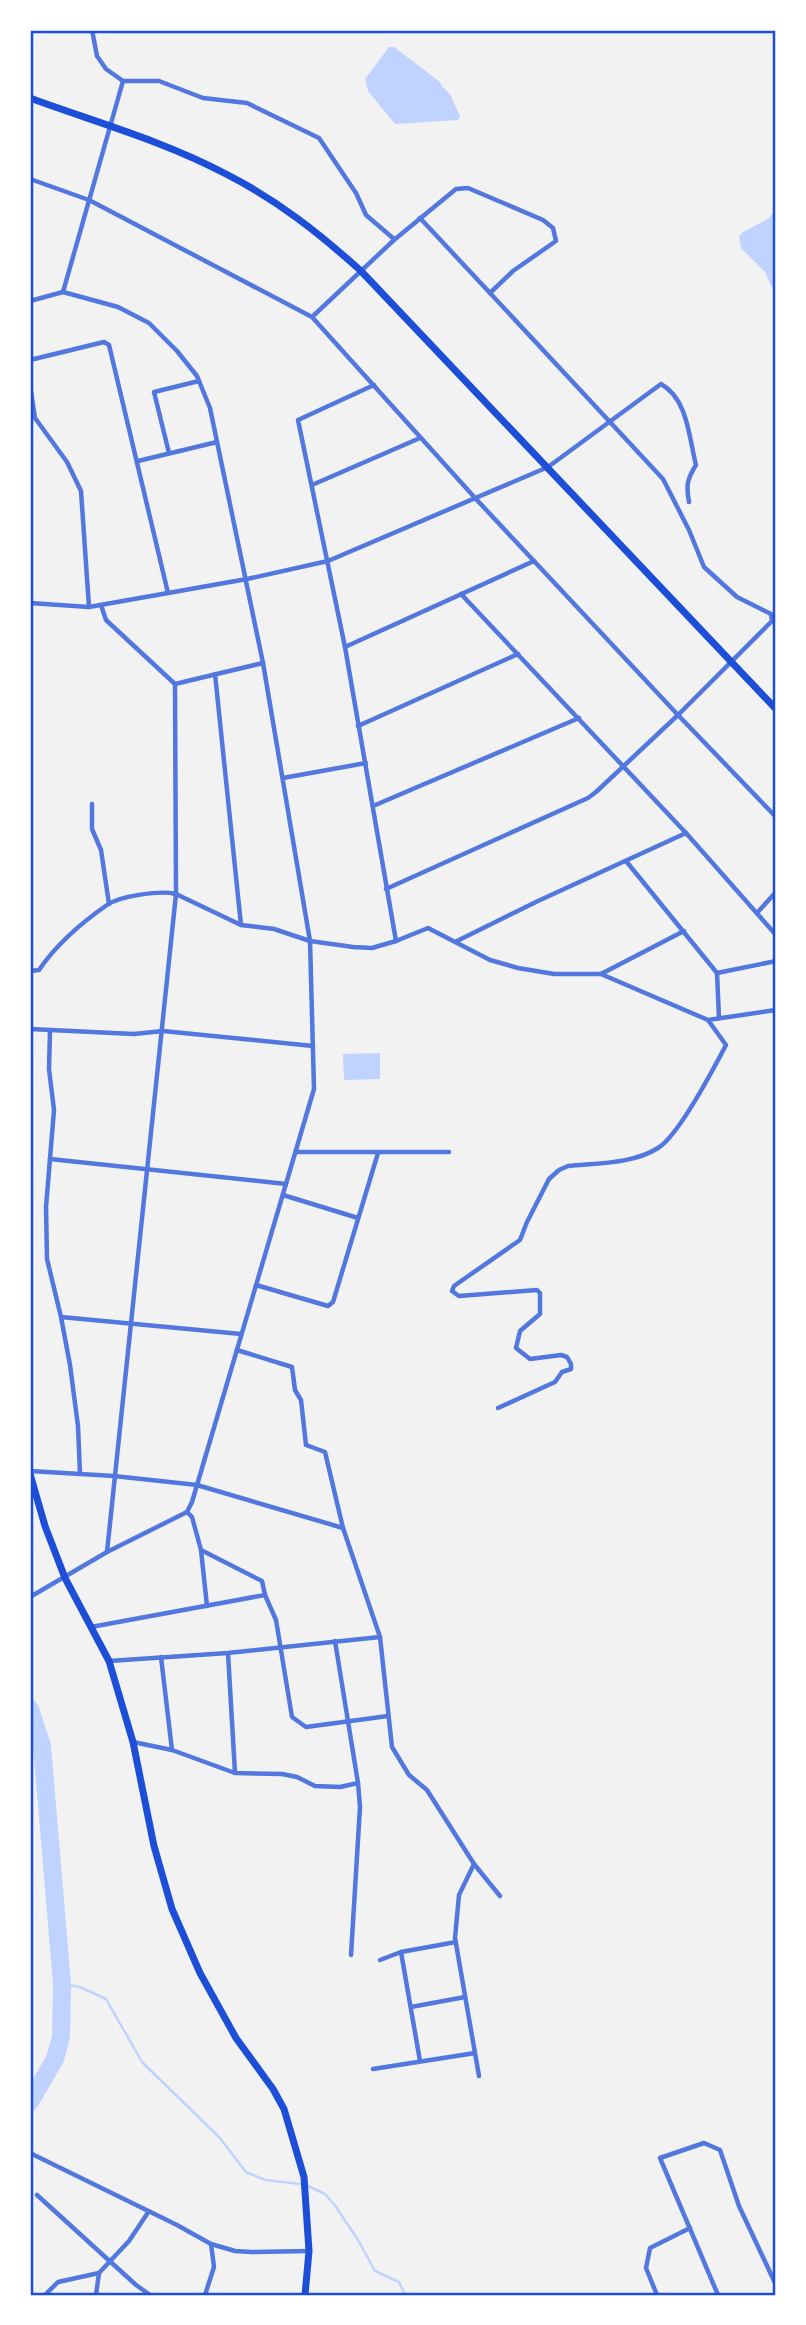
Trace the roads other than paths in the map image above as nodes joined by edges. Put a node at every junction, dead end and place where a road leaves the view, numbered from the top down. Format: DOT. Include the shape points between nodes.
graph roads {
  1 [pos="92,30"];
  2 [pos="123,81"];
  3 [pos="30,98"];
  4 [pos="110,127"];
  5 [pos="30,179"];
  6 [pos="89,200"];
  7 [pos="420,218"];
  8 [pos="394,240"];
  9 [pos="361,271"];
  10 [pos="63,292"];
  11 [pos="490,293"];
  12 [pos="30,301"];
  13 [pos="312,317"];
  14 [pos="30,360"];
  15 [pos="199,381"];
  16 [pos="30,385"];
  17 [pos="374,385"];
  18 [pos="611,421"];
  19 [pos="420,438"];
  20 [pos="217,442"];
  21 [pos="169,453"];
  22 [pos="138,461"];
  23 [pos="548,467"];
  24 [pos="313,485"];
  25 [pos="475,499"];
  26 [pos="689,502"];
  27 [pos="328,561"];
  28 [pos="534,561"];
  29 [pos="247,579"];
  30 [pos="168,593"];
  31 [pos="461,594"];
  32 [pos="30,603"];
  33 [pos="101,605"];
  34 [pos="89,607"];
  35 [pos="345,647"];
  36 [pos="518,654"];
  37 [pos="263,663"];
  38 [pos="731,663"];
  39 [pos="215,674"];
  40 [pos="175,684"];
  41 [pos="776,709"];
  42 [pos="678,715"];
  43 [pos="579,718"];
  44 [pos="358,726"];
  45 [pos="366,763"];
  46 [pos="624,765"];
  47 [pos="283,778"];
  48 [pos="92,804"];
  49 [pos="373,806"];
  50 [pos="776,817"];
  51 [pos="686,833"];
  52 [pos="626,861"];
  53 [pos="386,889"];
  54 [pos="776,892"];
  55 [pos="176,894"];
  56 [pos="109,904"];
  57 [pos="757,913"];
  58 [pos="241,925"];
  59 [pos="684,931"];
  60 [pos="776,935"];
  61 [pos="310,941"];
  62 [pos="396,942"];
  63 [pos="457,942"];
  64 [pos="776,961"];
  65 [pos="30,971"];
  66 [pos="717,973"];
  67 [pos="601,974"];
  68 [pos="776,1010"];
  69 [pos="719,1018"];
  70 [pos="708,1020"];
  71 [pos="30,1029"];
  72 [pos="50,1030"];
  73 [pos="163,1031"];
  74 [pos="313,1045"];
  75 [pos="296,1152"];
  76 [pos="449,1152"];
  77 [pos="378,1153"];
  78 [pos="50,1159"];
  79 [pos="149,1168"];
  80 [pos="286,1184"];
  81 [pos="283,1195"];
  82 [pos="358,1218"];
  83 [pos="256,1285"];
  84 [pos="61,1317"];
  85 [pos="131,1323"];
  86 [pos="241,1334"];
  87 [pos="237,1350"];
  88 [pos="498,1408"];
  89 [pos="30,1473"];
  90 [pos="80,1474"];
  91 [pos="114,1476"];
  92 [pos="197,1485"];
  93 [pos="187,1512"];
  94 [pos="343,1528"];
  95 [pos="201,1549"];
  96 [pos="107,1552"];
  97 [pos="65,1578"];
  98 [pos="265,1595"];
  99 [pos="31,1596"];
  100 [pos="207,1606"];
  101 [pos="91,1628"];
  102 [pos="380,1637"];
  103 [pos="335,1641"];
  104 [pos="281,1647"];
  105 [pos="229,1653"];
  106 [pos="161,1657"];
  107 [pos="109,1661"];
  108 [pos="388,1716"];
  109 [pos="348,1722"];
  110 [pos="133,1742"];
  111 [pos="172,1750"];
  112 [pos="235,1773"];
  113 [pos="358,1783"];
  114 [pos="474,1864"];
  115 [pos="500,1896"];
  116 [pos="456,1942"];
  117 [pos="401,1952"];
  118 [pos="351,1955"];
  119 [pos="380,1960"];
  120 [pos="465,1997"];
  121 [pos="411,2007"];
  122 [pos="475,2053"];
  123 [pos="420,2061"];
  124 [pos="373,2069"];
  125 [pos="479,2076"];
  126 [pos="30,2153"];
  127 [pos="37,2195"];
  128 [pos="149,2211"];
  129 [pos="690,2228"];
  130 [pos="211,2244"];
  131 [pos="309,2251"];
  132 [pos="111,2262"];
  133 [pos="99,2273"];
  134 [pos="776,2286"];
  135 [pos="45,2295"];
  136 [pos="96,2295"];
  137 [pos="150,2295"];
  138 [pos="205,2295"];
  139 [pos="305,2295"];
  140 [pos="657,2295"];
  141 [pos="718,2295"];
  1 -- 2 [label="street" via="97,56"];
  2 -- 4 [label="street"];
  2 -- 8 [label="street" via="159,81 203,99 247,103 319,138 366,215"];
  3 -- 4 [label="main road"];
  4 -- 6 [label="street"];
  4 -- 9 [label="main road" via="225,173 316,231"];
  5 -- 6 [label="street"];
  6 -- 10 [label="street"];
  6 -- 13 [label="street"];
  7 -- 8 [label="street"];
  7 -- 11 [label="street"];
  7 -- 11 [label="street" via="456,189 468,188 553,228 556,241"];
  8 -- 9 [label="street"];
  9 -- 13 [label="street"];
  9 -- 23 [label="main road"];
  10 -- 12 [label="street"];
  10 -- 15 [label="street" via="118,307 149,323"];
  11 -- 18 [label="street"];
  13 -- 17 [label="street"];
  14 -- 22 [label="street" via="104,342 109,345"];
  15 -- 20 [label="street"];
  15 -- 21 [label="street" via="154,392"];
  16 -- 34 [label="street" via="35,418 67,462 81,491"];
  17 -- 19 [label="street"];
  17 -- 24 [label="street" via="298,420"];
  18 -- 23 [label="street"];
  18 -- 26 [label="street" via="661,384 670,389 683,409 696,465 686,486"];
  18 -- 38 [label="street" via="663,479 704,567 737,597 771,614 772,621"];
  19 -- 24 [label="street"];
  19 -- 25 [label="street"];
  20 -- 21 [label="street"];
  20 -- 29 [label="street"];
  21 -- 22 [label="street"];
  22 -- 30 [label="street"];
  23 -- 25 [label="street"];
  23 -- 38 [label="main road"];
  24 -- 27 [label="street"];
  25 -- 27 [label="street"];
  25 -- 28 [label="street"];
  27 -- 29 [label="street"];
  27 -- 35 [label="street"];
  28 -- 31 [label="street"];
  28 -- 42 [label="street"];
  29 -- 30 [label="street"];
  29 -- 37 [label="street"];
  30 -- 33 [label="street"];
  31 -- 35 [label="street"];
  31 -- 36 [label="street"];
  32 -- 34 [label="street"];
  33 -- 34 [label="street"];
  33 -- 40 [label="street" via="106,620"];
  35 -- 44 [label="street"];
  36 -- 43 [label="street"];
  36 -- 44 [label="street"];
  37 -- 39 [label="street"];
  37 -- 47 [label="street"];
  38 -- 41 [label="main road"];
  38 -- 42 [label="street"];
  39 -- 40 [label="street"];
  39 -- 58 [label="street"];
  40 -- 55 [label="street"];
  42 -- 46 [label="street"];
  42 -- 50 [label="street"];
  43 -- 46 [label="street"];
  43 -- 49 [label="street"];
  44 -- 45 [label="street"];
  45 -- 47 [label="street"];
  45 -- 49 [label="street"];
  46 -- 51 [label="street"];
  46 -- 53 [label="street" via="588,797"];
  47 -- 61 [label="street"];
  48 -- 56 [label="street" via="92,829 101,850"];
  49 -- 53 [label="street"];
  51 -- 52 [label="street"];
  51 -- 57 [label="street"];
  52 -- 59 [label="street"];
  52 -- 63 [label="street"];
  53 -- 62 [label="street"];
  54 -- 57 [label="street"];
  55 -- 56 [label="street" via="165,891"];
  55 -- 58 [label="street"];
  55 -- 73 [label="street"];
  56 -- 65 [label="street" via="52,950 39,970"];
  57 -- 60 [label="street"];
  58 -- 61 [label="street" via="274,929"];
  59 -- 66 [label="street"];
  59 -- 67 [label="street"];
  61 -- 62 [label="street" via="372,948"];
  61 -- 74 [label="street"];
  62 -- 63 [label="street" via="428,928"];
  63 -- 67 [label="street" via="490,960 518,968"];
  64 -- 66 [label="street"];
  66 -- 69 [label="street"];
  67 -- 70 [label="street"];
  68 -- 69 [label="street"];
  69 -- 70 [label="street"];
  70 -- 88 [label="street" via="726,1045 670,1139 629,1159 559,1170 549,1179 520,1240 454,1286 452,1291 459,1296 537,1290 541,1293 540,1314 520,1331 516,1348 530,1359 561,1355 571,1364 555,1382"];
  71 -- 72 [label="street"];
  72 -- 73 [label="street"];
  72 -- 78 [label="street" via="54,1110"];
  73 -- 74 [label="street"];
  73 -- 79 [label="street"];
  74 -- 75 [label="street" via="314,1089"];
  75 -- 77 [label="street"];
  75 -- 80 [label="street"];
  76 -- 77 [label="street"];
  77 -- 82 [label="street"];
  78 -- 79 [label="street"];
  78 -- 84 [label="street" via="47,1259"];
  79 -- 80 [label="street"];
  79 -- 85 [label="street"];
  80 -- 81 [label="street"];
  81 -- 82 [label="street"];
  81 -- 83 [label="street"];
  82 -- 83 [label="street" via="328,1306"];
  83 -- 86 [label="street"];
  84 -- 85 [label="street"];
  84 -- 90 [label="street" via="78,1426"];
  85 -- 86 [label="street"];
  85 -- 91 [label="street"];
  86 -- 87 [label="street"];
  87 -- 92 [label="street"];
  87 -- 94 [label="street" via="292,1367 306,1445 325,1452"];
  89 -- 90 [label="street"];
  89 -- 97 [label="main road"];
  90 -- 91 [label="street"];
  91 -- 92 [label="street"];
  91 -- 96 [label="street"];
  92 -- 93 [label="street"];
  92 -- 94 [label="street"];
  93 -- 95 [label="street"];
  93 -- 96 [label="street"];
  94 -- 102 [label="street"];
  95 -- 98 [label="street" via="262,1581"];
  95 -- 100 [label="street"];
  96 -- 97 [label="street"];
  97 -- 99 [label="street"];
  97 -- 101 [label="main road"];
  98 -- 100 [label="street"];
  98 -- 104 [label="street"];
  100 -- 101 [label="street"];
  101 -- 107 [label="main road"];
  102 -- 103 [label="street"];
  102 -- 108 [label="street"];
  103 -- 104 [label="street"];
  103 -- 109 [label="street"];
  104 -- 105 [label="street"];
  104 -- 109 [label="street" via="292,1717 306,1727"];
  105 -- 106 [label="street"];
  105 -- 112 [label="street"];
  106 -- 107 [label="street"];
  106 -- 111 [label="street"];
  107 -- 110 [label="main road"];
  108 -- 109 [label="street"];
  108 -- 114 [label="street" via="392,1746 409,1774 427,1790"];
  109 -- 113 [label="street"];
  110 -- 111 [label="street"];
  110 -- 131 [label="main road" via="172,1909 236,2038 284,2109 304,2177"];
  111 -- 112 [label="street"];
  112 -- 113 [label="street" via="282,1774 315,1786"];
  113 -- 118 [label="street"];
  114 -- 115 [label="street"];
  114 -- 116 [label="street" via="459,1895"];
  116 -- 117 [label="street"];
  116 -- 120 [label="street"];
  117 -- 119 [label="street"];
  117 -- 121 [label="street"];
  120 -- 121 [label="street"];
  120 -- 122 [label="street"];
  121 -- 123 [label="street"];
  122 -- 123 [label="street"];
  122 -- 125 [label="street"];
  123 -- 124 [label="street"];
  126 -- 128 [label="street"];
  127 -- 132 [label="street"];
  128 -- 130 [label="street"];
  128 -- 132 [label="street"];
  129 -- 134 [label="street" via="660,2158 704,2143 720,2150 739,2206"];
  129 -- 140 [label="street" via="650,2248 646,2268"];
  129 -- 141 [label="street"];
  130 -- 131 [label="street" via="235,2251"];
  130 -- 138 [label="street" via="214,2267"];
  131 -- 139 [label="main road"];
  132 -- 133 [label="street"];
  132 -- 137 [label="street"];
  133 -- 135 [label="street" via="58,2282"];
  133 -- 136 [label="street"];
}
